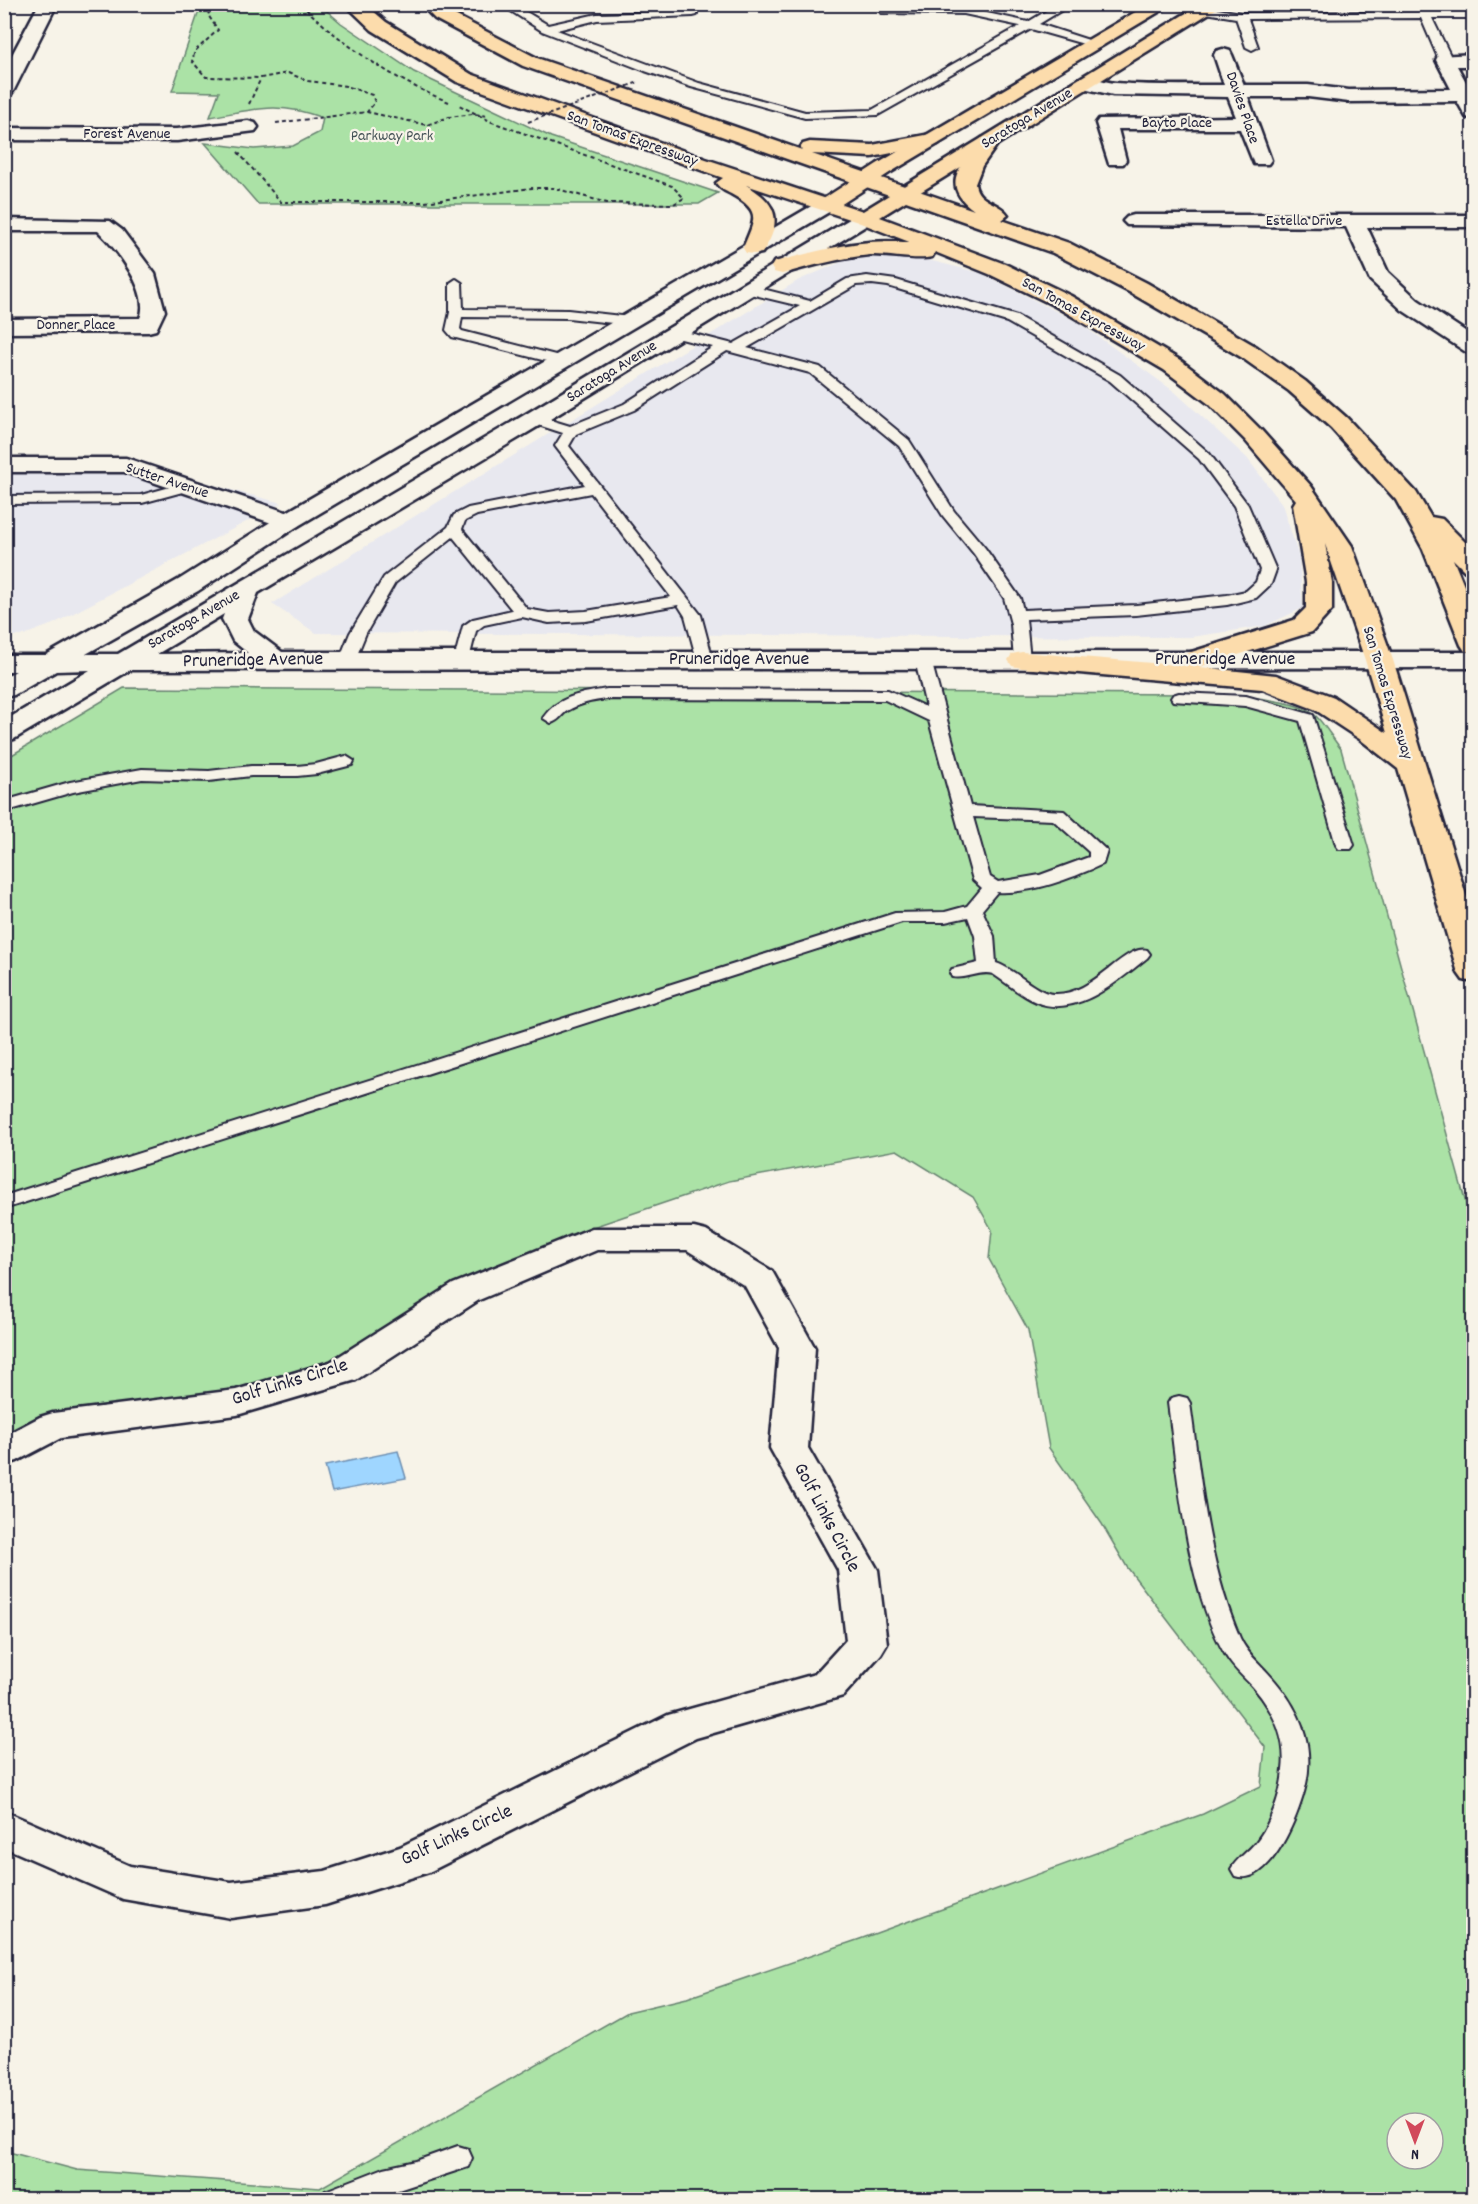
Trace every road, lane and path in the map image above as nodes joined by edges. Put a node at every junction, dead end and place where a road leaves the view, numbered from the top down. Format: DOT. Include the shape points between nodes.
graph roads {
  1 [pos="48,4"];
  2 [pos="212,4"];
  3 [pos="301,4"];
  4 [pos="354,4"];
  5 [pos="429,4"];
  6 [pos="505,4"];
  7 [pos="1067,4"];
  8 [pos="1163,4"];
  9 [pos="1419,4"];
  10 [pos="1211,7"];
  11 [pos="885,10"];
  12 [pos="693,13"];
  13 [pos="1425,15"];
  14 [pos="1473,15"];
  15 [pos="1241,16"];
  16 [pos="1029,25"];
  17 [pos="546,29"];
  18 [pos="1098,45"];
  19 [pos="1252,47"];
  20 [pos="1223,55"];
  21 [pos="1445,60"];
  22 [pos="1473,60"];
  23 [pos="261,78"];
  24 [pos="639,82"];
  25 [pos="1086,83"];
  26 [pos="4,90"];
  27 [pos="1237,90"];
  28 [pos="1463,95"];
  29 [pos="367,112"];
  30 [pos="474,114"];
  31 [pos="1473,114"];
  32 [pos="247,119"];
  33 [pos="504,121"];
  34 [pos="528,122"];
  35 [pos="1247,123"];
  36 [pos="716,128"];
  37 [pos="4,134"];
  38 [pos="930,140"];
  39 [pos="989,142"];
  40 [pos="232,144"];
  41 [pos="1116,160"];
  42 [pos="1261,160"];
  43 [pos="699,163"];
  44 [pos="867,180"];
  45 [pos="906,194"];
  46 [pos="827,205"];
  47 [pos="865,218"];
  48 [pos="1134,221"];
  49 [pos="1354,221"];
  50 [pos="1473,221"];
  51 [pos="4,225"];
  52 [pos="754,248"];
  53 [pos="1061,248"];
  54 [pos="782,267"];
  55 [pos="997,269"];
  56 [pos="456,283"];
  57 [pos="747,288"];
  58 [pos="811,305"];
  59 [pos="456,313"];
  60 [pos="630,321"];
  61 [pos="4,326"];
  62 [pos="675,333"];
  63 [pos="1473,347"];
  64 [pos="730,348"];
  65 [pos="562,361"];
  66 [pos="534,419"];
  67 [pos="571,431"];
  68 [pos="4,465"];
  69 [pos="185,487"];
  70 [pos="595,488"];
  71 [pos="1302,491"];
  72 [pos="1407,497"];
  73 [pos="4,500"];
  74 [pos="289,521"];
  75 [pos="454,529"];
  76 [pos="1473,567"];
  77 [pos="246,589"];
  78 [pos="682,600"];
  79 [pos="522,612"];
  80 [pos="1016,615"];
  81 [pos="1473,645"];
  82 [pos="347,660"];
  83 [pos="462,660"];
  84 [pos="705,660"];
  85 [pos="923,660"];
  86 [pos="1022,660"];
  87 [pos="1195,660"];
  88 [pos="1379,660"];
  89 [pos="1473,660"];
  90 [pos="276,661"];
  91 [pos="4,663"];
  92 [pos="121,663"];
  93 [pos="48,664"];
  94 [pos="4,689"];
  95 [pos="1179,698"];
  96 [pos="551,718"];
  97 [pos="938,719"];
  98 [pos="4,733"];
  99 [pos="346,760"];
  100 [pos="1408,763"];
  101 [pos="4,807"];
  102 [pos="963,811"];
  103 [pos="1345,845"];
  104 [pos="993,886"];
  105 [pos="973,910"];
  106 [pos="1141,954"];
  107 [pos="987,966"];
  108 [pos="958,973"];
  109 [pos="1473,973"];
  110 [pos="4,1203"];
  111 [pos="1179,1403"];
  112 [pos="4,1452"];
  113 [pos="4,1828"];
  114 [pos="1244,1869"];
  115 [pos="458,2158"];
  116 [pos="335,2199"];
  1 -- 26 [label="street"];
  2 -- 23 [label="path" via="208,15 218,30 195,51 192,61 206,76"];
  3 -- 30 [label="path" via="328,32 363,58 415,89"];
  4 -- 43 [label="main road, San Tomas Expressway" via="379,26 464,78"];
  5 -- 36 [label="main road, San Tomas Expressway" via="441,15 530,62"];
  6 -- 17 [label="lane"];
  7 -- 16 [label="lane"];
  8 -- 18 [label="main road, Saratoga Avenue"];
  9 -- 13 [label="lane"];
  10 -- 15 [label="lane"];
  10 -- 25 [label="main road, Saratoga Avenue"];
  11 -- 16 [label="lane" via="964,10"];
  12 -- 17 [label="lane" via="597,17"];
  13 -- 14 [label="lane"];
  13 -- 15 [label="lane"];
  13 -- 21 [label="lane"];
  15 -- 19 [label="lane"];
  16 -- 17 [label="lane" via="874,113 805,115 686,82"];
  16 -- 18 [label="lane"];
  18 -- 38 [label="main road, Saratoga Avenue"];
  20 -- 27 [label="street, Davies Place"];
  21 -- 22 [label="street"];
  21 -- 28 [label="street"];
  23 -- 29 [label="path" via="288,73 308,81 363,90 375,102"];
  23 -- 32 [label="path"];
  24 -- 34 [label="path, bridge"];
  25 -- 27 [label="street" via="1113,89"];
  25 -- 39 [label="main road, Saratoga Avenue"];
  27 -- 28 [label="street" via="1349,96"];
  27 -- 35 [label="street, Davies Place"];
  28 -- 31 [label="street"];
  29 -- 30 [label="path" via="427,125"];
  29 -- 32 [label="path"];
  30 -- 33 [label="path"];
  30 -- 40 [label="path" via="672,186 684,198 674,204 608,203 555,188 532,188 425,202 280,202"];
  32 -- 37 [label="street, Forest Avenue" via="177,135"];
  35 -- 41 [label="street, Bayto Place" via="1106,123"];
  35 -- 42 [label="street, Davies Place"];
  36 -- 38 [label="main road" via="760,140 838,151 872,151"];
  36 -- 44 [label="main road, San Tomas Expressway"];
  38 -- 44 [label="main road, Saratoga Avenue"];
  39 -- 45 [label="main road, Saratoga Avenue"];
  39 -- 53 [label="main road" via="964,180 968,198"];
  43 -- 46 [label="main road, San Tomas Expressway"];
  43 -- 52 [label="main road" via="710,175 762,207 765,220"];
  44 -- 45 [label="main road, San Tomas Expressway"];
  44 -- 46 [label="main road, Saratoga Avenue"];
  45 -- 47 [label="main road, Saratoga Avenue"];
  45 -- 53 [label="main road, San Tomas Expressway"];
  46 -- 47 [label="main road, San Tomas Expressway"];
  46 -- 52 [label="street, Saratoga Avenue"];
  47 -- 54 [label="street, Saratoga Avenue"];
  47 -- 55 [label="main road, San Tomas Expressway"];
  48 -- 49 [label="street, Estella Drive"];
  49 -- 50 [label="street, Estella Drive"];
  49 -- 63 [label="street" via="1378,275 1410,305"];
  51 -- 61 [label="street, Donner Place" via="103,225 144,274 154,311 148,325"];
  52 -- 60 [label="street, Saratoga Avenue"];
  53 -- 72 [label="main road, San Tomas Expressway" via="1140,288 1249,352 1297,386 1339,423"];
  54 -- 55 [label="main road" via="861,249 911,249"];
  54 -- 57 [label="street, Saratoga Avenue"];
  55 -- 71 [label="main road, San Tomas Expressway" via="1063,301 1172,365 1217,399"];
  56 -- 59 [label="lane"];
  57 -- 58 [label="lane"];
  57 -- 62 [label="street, Saratoga Avenue"];
  58 -- 64 [label="lane"];
  58 -- 80 [label="lane" via="852,282 876,279 1012,319 1036,332 1115,378 1204,456 1241,505 1268,570 1263,584 1251,595 1227,600 1136,610"];
  59 -- 60 [label="lane" via="568,314"];
  59 -- 65 [label="lane" via="453,330 462,336"];
  60 -- 65 [label="street, Saratoga Avenue"];
  62 -- 64 [label="lane"];
  62 -- 66 [label="street, Saratoga Avenue"];
  64 -- 67 [label="lane" via="629,406"];
  64 -- 80 [label="lane" via="815,370 904,443 948,513 1012,598"];
  65 -- 74 [label="street, Saratoga Avenue"];
  66 -- 67 [label="lane"];
  66 -- 77 [label="street, Saratoga Avenue"];
  67 -- 70 [label="lane" via="562,446"];
  68 -- 69 [label="street, Sutter Avenue" via="126,465"];
  69 -- 73 [label="lane" via="142,499"];
  69 -- 74 [label="street, Sutter Avenue"];
  70 -- 75 [label="lane" via="473,511 459,518"];
  70 -- 78 [label="lane"];
  71 -- 87 [label="main road" via="1319,582 1319,610 1303,626"];
  71 -- 88 [label="main road, San Tomas Expressway" via="1339,546"];
  72 -- 76 [label="main road"];
  72 -- 81 [label="main road, San Tomas Expressway" via="1436,549"];
  74 -- 93 [label="street, Saratoga Avenue" via="189,585"];
  75 -- 79 [label="lane"];
  75 -- 82 [label="lane" via="389,580"];
  77 -- 90 [label="street" via="235,620 242,634"];
  77 -- 92 [label="street, Saratoga Avenue"];
  78 -- 79 [label="lane" via="586,616 549,618"];
  78 -- 84 [label="lane" via="693,615"];
  79 -- 83 [label="lane" via="478,622 469,629"];
  80 -- 86 [label="lane"];
  82 -- 83 [label="street, Pruneridge Avenue"];
  82 -- 90 [label="street, Pruneridge Avenue"];
  83 -- 84 [label="street, Pruneridge Avenue"];
  84 -- 85 [label="street, Pruneridge Avenue"];
  85 -- 86 [label="street, Pruneridge Avenue"];
  85 -- 97 [label="lane"];
  86 -- 87 [label="street, Pruneridge Avenue"];
  86 -- 100 [label="main road" via="1266,681 1324,703"];
  87 -- 88 [label="street, Pruneridge Avenue"];
  88 -- 89 [label="street, Pruneridge Avenue"];
  88 -- 100 [label="main road, San Tomas Expressway"];
  90 -- 92 [label="street, Pruneridge Avenue"];
  91 -- 93 [label="street, Pruneridge Avenue"];
  92 -- 93 [label="street, Pruneridge Avenue"];
  92 -- 98 [label="street, Saratoga Avenue"];
  93 -- 94 [label="street, Saratoga Avenue"];
  95 -- 103 [label="lane" via="1246,700 1307,718"];
  96 -- 97 [label="lane" via="578,699 607,694 731,694 888,695"];
  97 -- 102 [label="lane"];
  99 -- 101 [label="lane" via="317,770 209,776 142,774 70,787"];
  100 -- 109 [label="main road, San Tomas Expressway"];
  102 -- 104 [label="lane" via="982,880"];
  102 -- 104 [label="lane" via="1058,814 1098,851 1097,861 1085,867 1010,887"];
  104 -- 105 [label="lane"];
  105 -- 107 [label="lane" via="982,925"];
  105 -- 110 [label="lane" via="945,917 901,917"];
  106 -- 107 [label="lane" via="1096,989 1056,1000 1042,998 1000,970"];
  107 -- 108 [label="lane"];
  111 -- 114 [label="lane" via="1202,1552 1228,1637 1239,1657 1286,1714 1296,1741 1295,1772 1283,1818 1274,1840"];
  112 -- 113 [label="street, Golf Links Circle" via="53,1426 237,1402 343,1371 466,1292 592,1239 694,1239 759,1279 797,1348 789,1448 858,1570 867,1644 829,1685 683,1726 414,1860 325,1887 231,1900 123,1882"];
  115 -- 116 [label="lane"];
}
